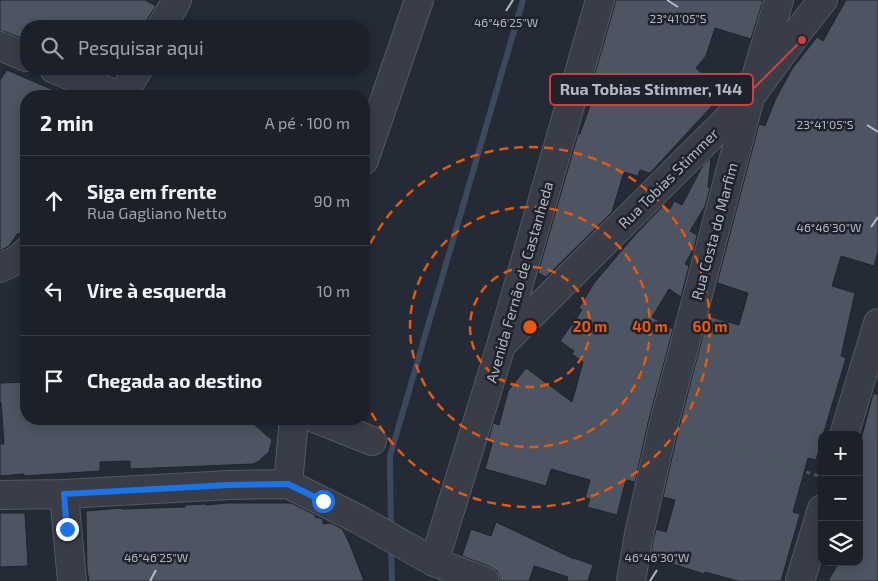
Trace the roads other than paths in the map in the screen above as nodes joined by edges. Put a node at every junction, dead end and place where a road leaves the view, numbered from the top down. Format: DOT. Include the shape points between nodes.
graph roads {
  1 [pos="176,0"];
  2 [pos="419,0"];
  3 [pos="600,0"];
  4 [pos="779,0"];
  5 [pos="823,0"];
  6 [pos="165,20"];
  7 [pos="0,46"];
  8 [pos="20,54"];
  9 [pos="69,75"];
  10 [pos="134,75"];
  11 [pos="105,90"];
  12 [pos="124,90"];
  13 [pos="750,97"];
  14 [pos="370,143"];
  15 [pos="20,257"];
  16 [pos="0,268"];
  17 [pos="878,323"];
  18 [pos="501,346"];
  19 [pos="293,425"];
  20 [pos="332,425"];
  21 [pos="845,431"];
  22 [pos="372,441"];
  23 [pos="288,484"];
  24 [pos="64,494"];
  25 [pos="0,495"];
  26 [pos="818,521"];
  27 [pos="438,572"];
  28 [pos="72,581"];
  29 [pos="485,581"];
  30 [pos="631,581"];
  31 [pos="800,581"];
  1 -- 6 [label="street"];
  2 -- 14 [label="street"];
  3 -- 18 [label="street, Avenida Fernão de Castanheda"];
  4 -- 13 [label="street, Rua Costa do Marfim"];
  5 -- 13 [label="street, Rua Tobias Stimmer"];
  7 -- 8 [label="street"];
  9 -- 11 [label="street"];
  10 -- 12 [label="street"];
  13 -- 18 [label="street, Rua Tobias Stimmer"];
  13 -- 30 [label="street, Rua Costa do Marfim" via="663,427"];
  15 -- 16 [label="street"];
  17 -- 21 [label="street"];
  18 -- 27 [label="street, Avenida Fernão de Castanheda"];
  19 -- 23 [label="street"];
  20 -- 22 [label="street"];
  23 -- 24 [label="street"];
  23 -- 27 [label="street" via="358,519"];
  24 -- 25 [label="street"];
  24 -- 28 [label="street"];
  26 -- 31 [label="street"];
  27 -- 29 [label="street"];
}
